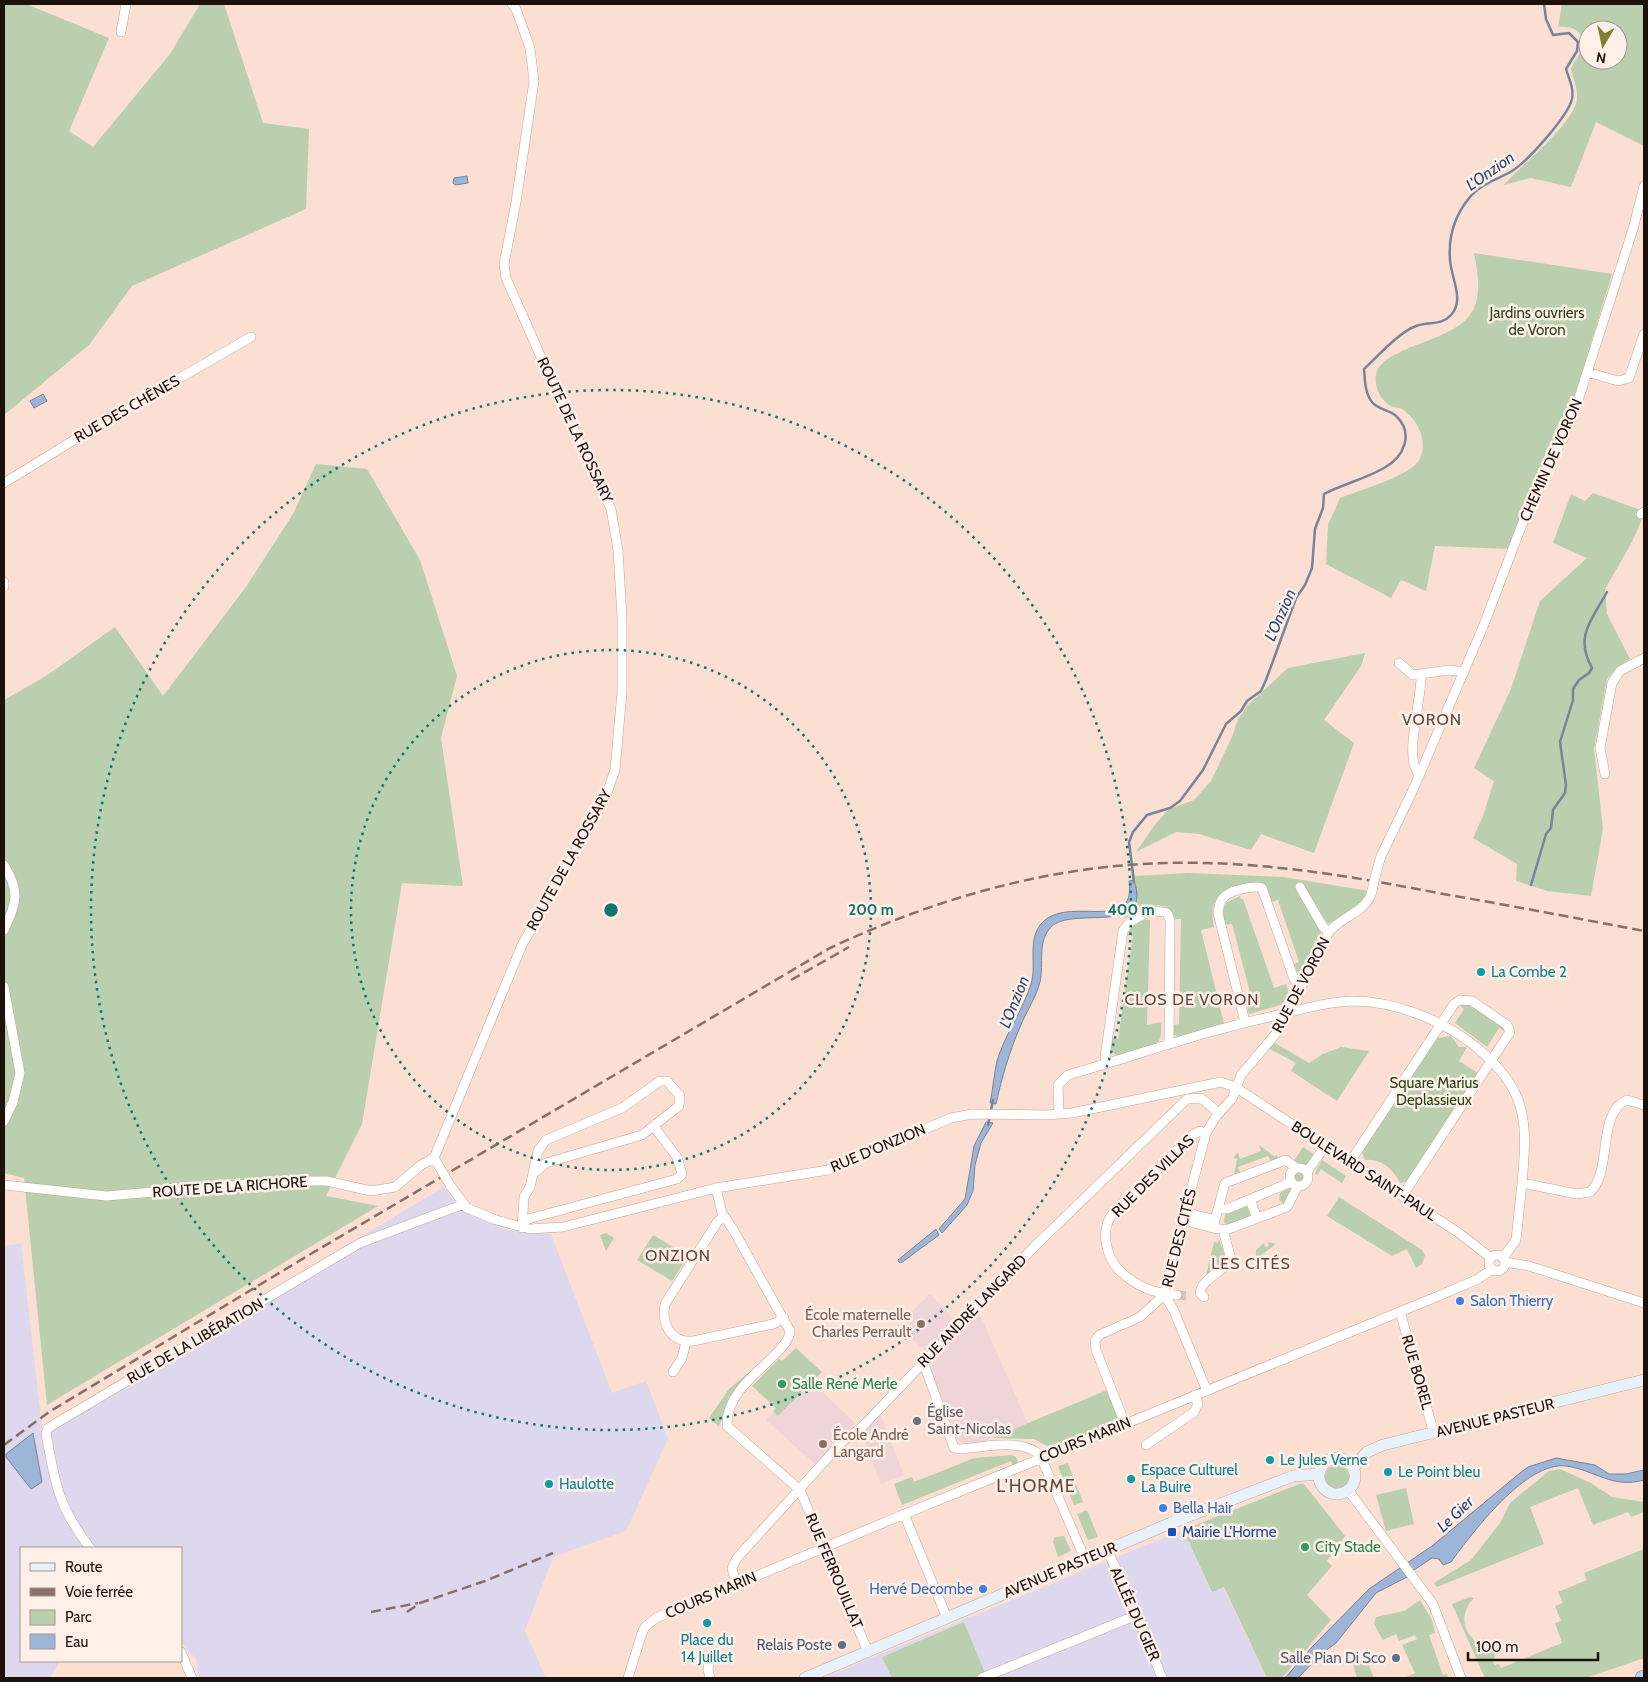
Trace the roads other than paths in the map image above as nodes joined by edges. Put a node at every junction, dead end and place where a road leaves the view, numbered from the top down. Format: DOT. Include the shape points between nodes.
graph roads {
  1 [pos="126,4"];
  2 [pos="512,4"];
  3 [pos="121,32"];
  4 [pos="1644,186"];
  5 [pos="1644,334"];
  6 [pos="251,337"];
  7 [pos="1587,372"];
  8 [pos="4,483"];
  9 [pos="4,582"];
  10 [pos="4,587"];
  11 [pos="1644,658"];
  12 [pos="1399,663"];
  13 [pos="1464,672"];
  14 [pos="1421,674"];
  15 [pos="1420,774"];
  16 [pos="1605,774"];
  17 [pos="4,865"];
  18 [pos="1300,887"];
  19 [pos="1372,891"];
  20 [pos="4,930"];
  21 [pos="1329,932"];
  22 [pos="4,987"];
  23 [pos="1301,988"];
  24 [pos="1288,1012"];
  25 [pos="1245,1022"];
  26 [pos="1441,1024"];
  27 [pos="1169,1044"];
  28 [pos="1491,1060"];
  29 [pos="1106,1064"];
  30 [pos="1235,1087"];
  31 [pos="1644,1105"];
  32 [pos="1219,1113"];
  33 [pos="1059,1114"];
  34 [pos="4,1121"];
  35 [pos="654,1127"];
  36 [pos="1206,1133"];
  37 [pos="1326,1146"];
  38 [pos="434,1158"];
  39 [pos="1350,1162"];
  40 [pos="1296,1168"];
  41 [pos="1307,1172"];
  42 [pos="534,1173"];
  43 [pos="1522,1183"];
  44 [pos="1295,1184"];
  45 [pos="4,1185"];
  46 [pos="716,1188"];
  47 [pos="1403,1196"];
  48 [pos="1250,1200"];
  49 [pos="464,1204"];
  50 [pos="1218,1209"];
  51 [pos="1184,1216"];
  52 [pos="724,1217"];
  53 [pos="1257,1218"];
  54 [pos="522,1226"];
  55 [pos="1217,1226"];
  56 [pos="1491,1258"];
  57 [pos="1504,1260"];
  58 [pos="1492,1269"];
  59 [pos="1165,1294"];
  60 [pos="1176,1295"];
  61 [pos="1190,1296"];
  62 [pos="1644,1303"];
  63 [pos="1400,1311"];
  64 [pos="784,1318"];
  65 [pos="686,1342"];
  66 [pos="924,1364"];
  67 [pos="673,1372"];
  68 [pos="1644,1380"];
  69 [pos="1207,1391"];
  70 [pos="1195,1395"];
  71 [pos="1125,1424"];
  72 [pos="1434,1434"];
  73 [pos="1146,1444"];
  74 [pos="1042,1458"];
  75 [pos="1352,1468"];
  76 [pos="1320,1474"];
  77 [pos="800,1490"];
  78 [pos="1348,1490"];
  79 [pos="904,1514"];
  80 [pos="89,1547"];
  81 [pos="824,1548"];
  82 [pos="1107,1550"];
  83 [pos="1085,1559"];
  84 [pos="736,1584"];
  85 [pos="1137,1615"];
  86 [pos="947,1618"];
  87 [pos="868,1652"];
  88 [pos="182,1654"];
  89 [pos="710,1658"];
  90 [pos="192,1678"];
  91 [pos="628,1678"];
  92 [pos="710,1678"];
  93 [pos="805,1678"];
  94 [pos="982,1678"];
  95 [pos="1162,1678"];
  96 [pos="1461,1678"];
  1 -- 3 [label="street"];
  2 -- 38 [label="street, ROUTE DE LA ROSSARY" via="530,48 534,81 504,264 506,278 611,509 618,550 622,692 615,770 604,801 522,945"];
  4 -- 7 [label="street, CHEMIN DE VORON"];
  5 -- 7 [label="street" via="1629,378 1618,381"];
  6 -- 8 [label="street, RUE DES CHÊNES"];
  7 -- 13 [label="street, CHEMIN DE VORON" via="1563,439 1537,484"];
  9 -- 10 [label="street"];
  11 -- 16 [label="street" via="1620,670 1612,682 1600,748"];
  12 -- 14 [label="street" via="1410,674"];
  13 -- 14 [label="street" via="1449,670"];
  13 -- 15 [label="street, CHEMIN DE VORON"];
  14 -- 15 [label="street" via="1413,734 1414,761"];
  15 -- 19 [label="street, CHEMIN DE VORON, bridge" via="1381,856"];
  17 -- 20 [label="street" via="11,877 16,902"];
  18 -- 21 [label="street"];
  19 -- 21 [label="street, RUE DE VORON" via="1367,904"];
  21 -- 23 [label="street, RUE DE VORON"];
  22 -- 34 [label="street" via="20,1073 13,1102"];
  23 -- 24 [label="street, RUE DE VORON"];
  23 -- 25 [label="street" via="1294,979 1262,888 1257,886 1226,895 1220,902 1218,913"];
  24 -- 25 [label="street"];
  24 -- 26 [label="street" via="1330,1002 1354,1001 1406,1011"];
  24 -- 30 [label="street, RUE DE VORON" via="1271,1042 1245,1070"];
  25 -- 27 [label="street"];
  26 -- 28 [label="street"];
  26 -- 28 [label="street" via="1454,1004 1463,999 1472,1001 1508,1025 1510,1032"];
  26 -- 39 [label="street"];
  27 -- 29 [label="street"];
  27 -- 29 [label="street" via="1170,920 1167,913 1158,911 1132,921 1123,932"];
  28 -- 43 [label="street" via="1512,1085 1523,1114 1526,1149"];
  28 -- 47 [label="street"];
  29 -- 33 [label="street" via="1063,1077 1057,1091"];
  30 -- 32 [label="street, RUE DES CITÉS" via="1232,1099"];
  30 -- 33 [label="street, RUE D'ONZION" via="1214,1082"];
  30 -- 37 [label="street, BOULEVARD SAINT-PAUL"];
  31 -- 43 [label="street" via="1628,1100 1614,1110 1597,1182 1590,1192 1577,1194"];
  32 -- 36 [label="street, RUE DES CITÉS"];
  32 -- 66 [label="street, RUE ANDRÉ LANGARD" via="1201,1098 1187,1099 1034,1247"];
  33 -- 46 [label="street, RUE D'ONZION" via="972,1114 946,1120 828,1170"];
  35 -- 42 [label="street" via="636,1138 546,1163"];
  35 -- 42 [label="street" via="680,1103 680,1096 664,1080 623,1107 546,1140 538,1151"];
  35 -- 54 [label="street" via="678,1157 682,1169 680,1177 528,1219"];
  36 -- 51 [label="street, RUE DES CITÉS"];
  36 -- 59 [label="street, RUE DES VILLAS" via="1192,1135 1117,1209 1107,1225 1107,1245 1117,1268 1136,1284"];
  37 -- 39 [label="street, BOULEVARD SAINT-PAUL"];
  37 -- 41 [label="street"];
  38 -- 45 [label="street, ROUTE DE LA RICHORE" via="395,1187 371,1191 326,1181 106,1196"];
  38 -- 49 [label="street, RUE D'ONZION, bridge"];
  39 -- 47 [label="street, BOULEVARD SAINT-PAUL"];
  40 -- 41 [label="street"];
  40 -- 44 [label="street" via="1290,1174"];
  40 -- 50 [label="street" via="1286,1160 1225,1183"];
  41 -- 44 [label="street" via="1307,1181"];
  42 -- 54 [label="street" via="524,1197"];
  43 -- 57 [label="street" via="1516,1240"];
  44 -- 48 [label="street"];
  44 -- 53 [label="street" via="1287,1207"];
  46 -- 52 [label="street"];
  46 -- 54 [label="street, RUE D'ONZION" via="580,1224 545,1229"];
  47 -- 56 [label="street, BOULEVARD SAINT-PAUL"];
  48 -- 50 [label="street"];
  48 -- 53 [label="street"];
  49 -- 54 [label="street, RUE D'ONZION" via="482,1215"];
  49 -- 80 [label="street, RUE DE LA LIBÉRATION" via="360,1243 46,1430 61,1502"];
  50 -- 55 [label="street"];
  51 -- 55 [label="street"];
  51 -- 59 [label="street, RUE DES CITÉS" via="1168,1271"];
  52 -- 64 [label="street"];
  52 -- 65 [label="street" via="718,1220 665,1304 663,1317 667,1329"];
  53 -- 55 [label="street"];
  55 -- 61 [label="street" via="1231,1259 1203,1285 1203,1296"];
  56 -- 57 [label="street" via="1496,1255"];
  56 -- 58 [label="street"];
  57 -- 58 [label="street" via="1500,1270"];
  57 -- 62 [label="street"];
  58 -- 63 [label="street, COURS MARIN" via="1478,1279"];
  59 -- 60 [label="street, RUE DES VILLAS"];
  59 -- 69 [label="street, RUE DES CITÉS"];
  59 -- 71 [label="street" via="1140,1317 1099,1335 1095,1341"];
  63 -- 69 [label="street, COURS MARIN"];
  63 -- 72 [label="street, RUE BOREL"];
  64 -- 65 [label="street" via="773,1324"];
  64 -- 77 [label="street" via="790,1331 788,1339 737,1394 726,1423 728,1429"];
  65 -- 67 [label="street" via="682,1358"];
  66 -- 74 [label="street" via="954,1448 1014,1445 1035,1451"];
  66 -- 77 [label="street, RUE ANDRÉ LANGARD" via="912,1372 862,1427 843,1441"];
  68 -- 72 [label="main road, AVENUE PASTEUR"];
  69 -- 70 [label="street, COURS MARIN"];
  70 -- 71 [label="street, COURS MARIN"];
  70 -- 73 [label="street" via="1198,1404 1194,1412"];
  71 -- 74 [label="street, COURS MARIN"];
  72 -- 75 [label="main road, AVENUE PASTEUR" via="1375,1448 1363,1455"];
  74 -- 79 [label="street, COURS MARIN"];
  74 -- 83 [label="street"];
  75 -- 76 [label="main road" via="1345,1460 1334,1459 1325,1464"];
  75 -- 78 [label="main road" via="1355,1478"];
  76 -- 78 [label="main road" via="1321,1485 1330,1492 1341,1494"];
  76 -- 82 [label="main road, AVENUE PASTEUR" via="1293,1476"];
  77 -- 81 [label="street, RUE FERROUILLAT"];
  77 -- 84 [label="street, RUE ANDRÉ LANGARD" via="737,1558 732,1568"];
  78 -- 96 [label="street" via="1437,1610"];
  79 -- 81 [label="street, COURS MARIN"];
  79 -- 86 [label="street"];
  81 -- 84 [label="street, COURS MARIN"];
  81 -- 87 [label="street, RUE FERROUILLAT"];
  82 -- 83 [label="main road, AVENUE PASTEUR"];
  82 -- 85 [label="street, ALLÉE DU GIER"];
  83 -- 86 [label="main road, AVENUE PASTEUR"];
  84 -- 91 [label="street, COURS MARIN" via="650,1622 642,1633"];
  85 -- 94 [label="street"];
  85 -- 95 [label="street, ALLÉE DU GIER"];
  86 -- 87 [label="main road, AVENUE PASTEUR"];
  87 -- 93 [label="main road, AVENUE PASTEUR"];
  88 -- 90 [label="street"];
  89 -- 92 [label="street"];
}
